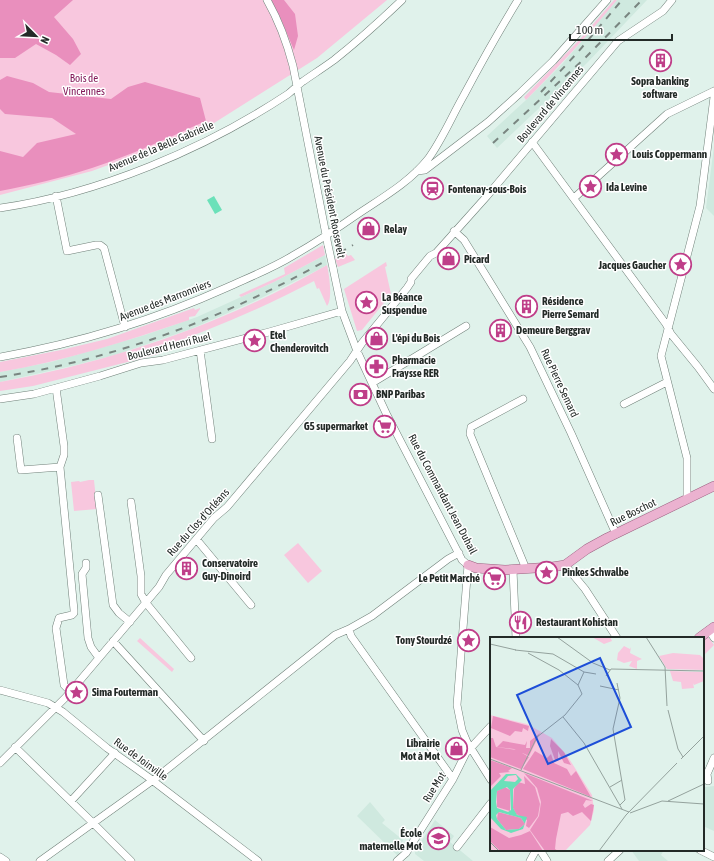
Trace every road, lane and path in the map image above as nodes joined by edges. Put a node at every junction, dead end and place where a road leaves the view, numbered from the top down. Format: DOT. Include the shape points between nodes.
graph roads {
  1 [pos="267,0"];
  2 [pos="402,0"];
  3 [pos="518,0"];
  4 [pos="607,0"];
  5 [pos="672,0"];
  6 [pos="297,86"];
  7 [pos="714,91"];
  8 [pos="714,98"];
  9 [pos="532,142"];
  10 [pos="434,149"];
  11 [pos="442,156"];
  12 [pos="417,171"];
  13 [pos="56,196"];
  14 [pos="574,198"];
  15 [pos="0,208"];
  16 [pos="454,231"];
  17 [pos="326,236"];
  18 [pos="411,282"];
  19 [pos="342,311"];
  20 [pos="466,326"];
  21 [pos="125,327"];
  22 [pos="668,328"];
  23 [pos="200,350"];
  24 [pos="356,352"];
  25 [pos="0,357"];
  26 [pos="667,382"];
  27 [pos="372,383"];
  28 [pos="56,388"];
  29 [pos="714,389"];
  30 [pos="0,399"];
  31 [pos="523,399"];
  32 [pos="624,404"];
  33 [pos="16,438"];
  34 [pos="212,439"];
  35 [pos="60,467"];
  36 [pos="714,486"];
  37 [pos="98,495"];
  38 [pos="687,498"];
  39 [pos="131,502"];
  40 [pos="616,534"];
  41 [pos="196,540"];
  42 [pos="459,553"];
  43 [pos="86,562"];
  44 [pos="468,565"];
  45 [pos="564,565"];
  46 [pos="525,569"];
  47 [pos="513,570"];
  48 [pos="146,603"];
  49 [pos="251,604"];
  50 [pos="130,622"];
  51 [pos="349,629"];
  52 [pos="712,631"];
  53 [pos="516,637"];
  54 [pos="616,637"];
  55 [pos="701,637"];
  56 [pos="114,641"];
  57 [pos="99,658"];
  58 [pos="191,658"];
  59 [pos="2,690"];
  60 [pos="71,692"];
  61 [pos="56,707"];
  62 [pos="490,727"];
  63 [pos="204,741"];
  64 [pos="15,747"];
  65 [pos="470,749"];
  66 [pos="115,753"];
  67 [pos="714,758"];
  68 [pos="0,763"];
  69 [pos="453,779"];
  70 [pos="490,779"];
  71 [pos="152,780"];
  72 [pos="708,781"];
  73 [pos="71,801"];
  74 [pos="490,804"];
  75 [pos="93,822"];
  76 [pos="457,847"];
  77 [pos="535,851"];
  78 [pos="541,851"];
  79 [pos="619,851"];
  80 [pos="702,851"];
  81 [pos="0,857"];
  82 [pos="714,857"];
  83 [pos="6,861"];
  84 [pos="40,861"];
  85 [pos="131,861"];
  86 [pos="258,861"];
  87 [pos="397,861"];
  88 [pos="530,861"];
  89 [pos="547,861"];
  90 [pos="608,861"];
  1 -- 6 [label="street, Avenue du Président Roosevelt" via="285,38"];
  2 -- 6 [label="street, Avenue de la Belle Gabrielle" via="352,45"];
  3 -- 10 [label="street"];
  4 -- 11 [label="street" via="553,61 519,94 488,122"];
  5 -- 9 [label="street, Boulevard de Vincennes" via="663,11 618,41"];
  6 -- 13 [label="street, Avenue de la Belle Gabrielle" via="233,126 163,160 108,182"];
  6 -- 17 [label="street, Avenue du Président Roosevelt"];
  7 -- 14 [label="street" via="667,114"];
  8 -- 22 [label="street" via="700,206"];
  9 -- 14 [label="street"];
  9 -- 16 [label="street, Boulevard de Vincennes"];
  10 -- 11 [label="street"];
  10 -- 12 [label="street"];
  11 -- 12 [label="street" via="425,170"];
  12 -- 17 [label="street, Avenue des Marronniers"];
  13 -- 15 [label="street, Avenue de la Belle Gabrielle"];
  13 -- 21 [label="street" via="68,251 96,245 104,248"];
  14 -- 22 [label="street"];
  16 -- 18 [label="street, Boulevard de Vincennes" via="430,256"];
  16 -- 40 [label="street, Rue Pierre Semard" via="464,240 530,348"];
  17 -- 19 [label="street, Avenue du Président Roosevelt, bridge"];
  17 -- 21 [label="street, Avenue des Marronniers" via="237,284 188,305"];
  18 -- 24 [label="street, Rue du Clos d'Orléans"];
  19 -- 23 [label="street, Boulevard Henri Ruel"];
  19 -- 24 [label="street, Avenue du Président Roosevelt"];
  20 -- 27 [label="street"];
  21 -- 25 [label="street, Avenue des Marronniers" via="81,340"];
  22 -- 26 [label="street" via="661,356"];
  22 -- 29 [label="street"];
  23 -- 28 [label="street, Boulevard Henri Ruel" via="141,363"];
  23 -- 34 [label="street"];
  24 -- 27 [label="street, Rue du Commandant Jean Duhail"];
  24 -- 41 [label="street, Rue du Clos d'Orléans" via="227,507"];
  26 -- 32 [label="street"];
  26 -- 38 [label="street" via="687,458"];
  27 -- 42 [label="street, Rue du Commandant Jean Duhail"];
  28 -- 30 [label="street, Boulevard Henri Ruel"];
  28 -- 35 [label="street" via="64,446"];
  31 -- 46 [label="street" via="472,427 470,434"];
  33 -- 35 [label="street" via="21,470"];
  35 -- 60 [label="street" via="74,613 59,618 56,628 64,684"];
  36 -- 38 [label="main road, Rue Boschot"];
  37 -- 50 [label="street" via="113,605"];
  38 -- 40 [label="main road, Rue Boschot"];
  39 -- 48 [label="street" via="141,594"];
  40 -- 45 [label="main road, Rue Boschot"];
  41 -- 48 [label="street, Rue du Clos d'Orléans"];
  41 -- 49 [label="street"];
  42 -- 44 [label="street, Rue du Commandant Jean Duhail"];
  42 -- 51 [label="street" via="448,558 372,616"];
  43 -- 57 [label="street" via="82,574 88,638"];
  44 -- 47 [label="main road, Rue du Commandant Jean Duhail"];
  44 -- 65 [label="street" via="457,705 462,730"];
  45 -- 46 [label="main road, Rue du Commandant Jean Duhail"];
  45 -- 54 [label="street" via="585,589"];
  46 -- 47 [label="main road, Rue du Commandant Jean Duhail"];
  47 -- 53 [label="street"];
  48 -- 50 [label="street, Rue du Clos d'Orléans"];
  48 -- 58 [label="street"];
  50 -- 56 [label="street, Rue du Clos d'Orléans"];
  51 -- 63 [label="street" via="335,634"];
  51 -- 69 [label="street" via="351,636"];
  52 -- 55 [label="main road"];
  56 -- 57 [label="street, Rue du Clos d'Orléans"];
  56 -- 63 [label="street"];
  57 -- 60 [label="street, Rue du Clos d'Orléans"];
  59 -- 61 [label="street, Rue de Joinville"];
  60 -- 61 [label="street, Rue du Clos d'Orléans"];
  61 -- 64 [label="street, Rue du Clos d'Orléans"];
  61 -- 66 [label="street, Rue de Joinville"];
  62 -- 65 [label="street, Rue Mot"];
  63 -- 71 [label="street"];
  64 -- 68 [label="street, Rue du Clos d'Orléans"];
  64 -- 73 [label="street"];
  65 -- 69 [label="street, Rue Mot"];
  65 -- 70 [label="street"];
  66 -- 71 [label="street, Rue de Joinville"];
  66 -- 73 [label="street"];
  67 -- 72 [label="street" via="707,774"];
  69 -- 87 [label="street, Rue Mot" via="406,853"];
  71 -- 75 [label="street"];
  71 -- 86 [label="street, Rue de Joinville"];
  73 -- 75 [label="street"];
  74 -- 76 [label="street"];
  75 -- 84 [label="street"];
  75 -- 85 [label="street"];
  77 -- 88 [label="street"];
  78 -- 89 [label="street"];
  79 -- 90 [label="street"];
  80 -- 82 [label="street"];
  81 -- 83 [label="street"];
}
